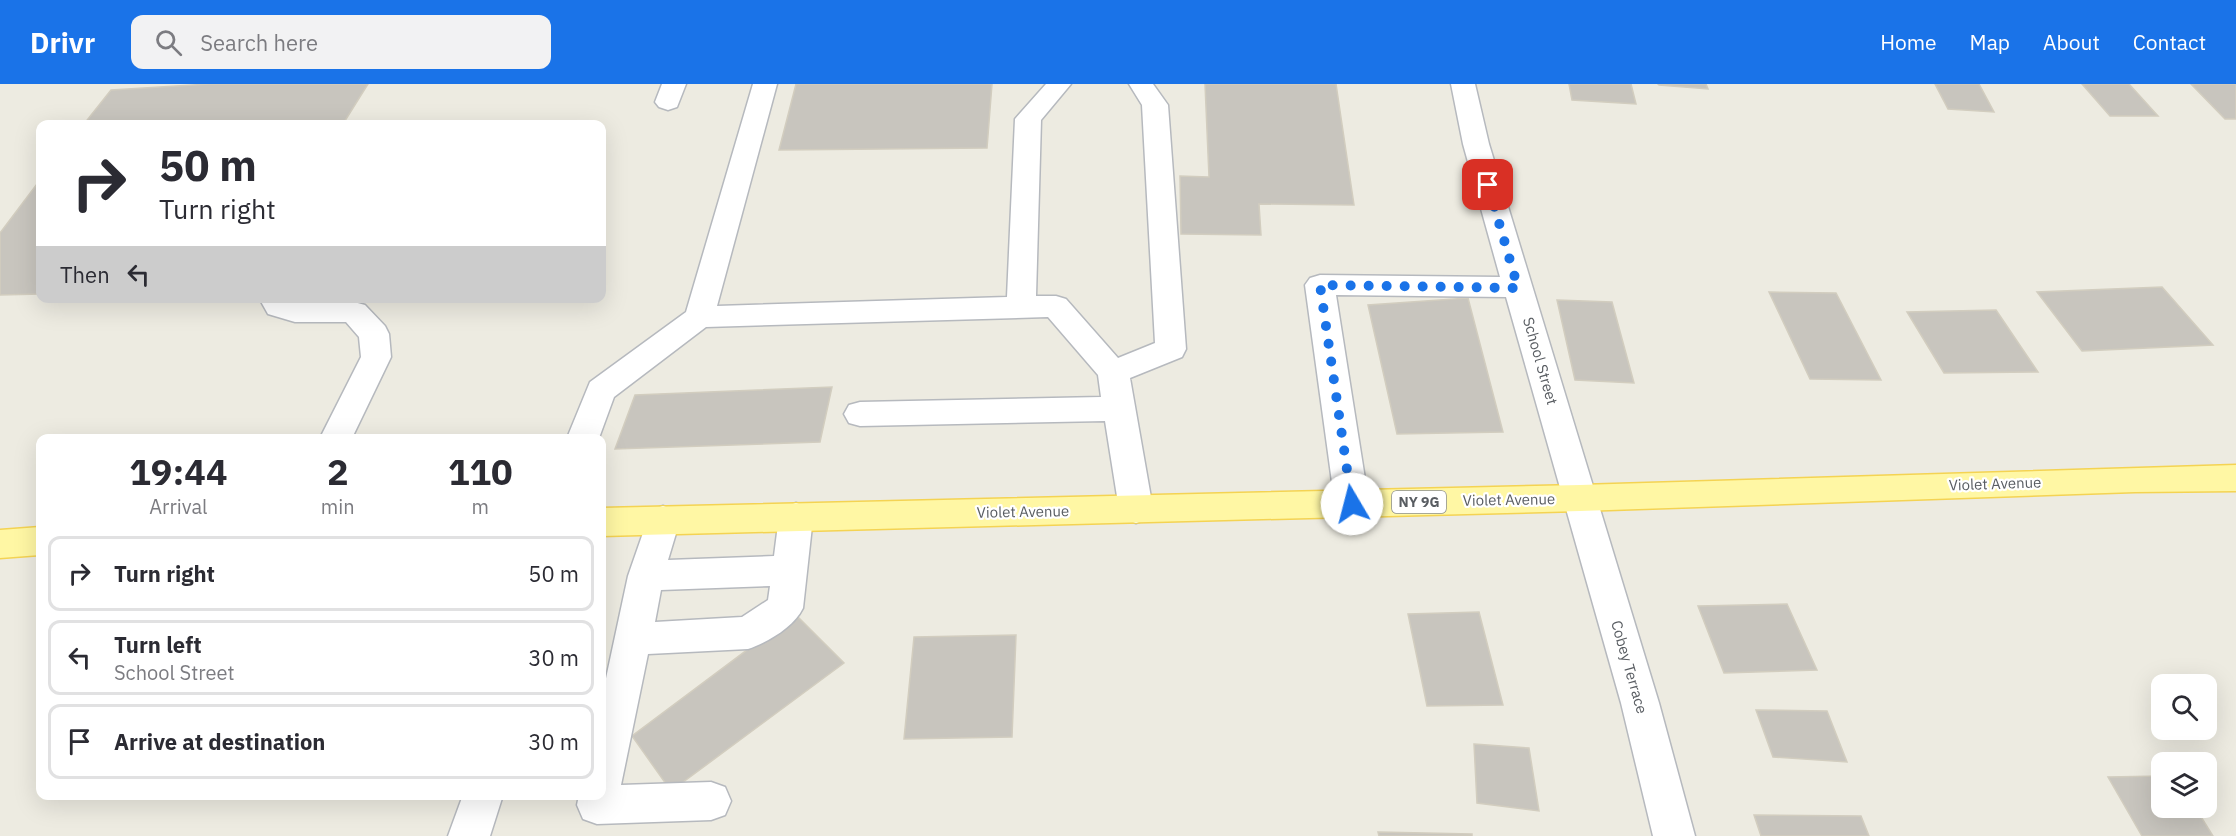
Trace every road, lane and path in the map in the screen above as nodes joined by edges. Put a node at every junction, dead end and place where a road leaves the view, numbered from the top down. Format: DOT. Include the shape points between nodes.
graph roads {
  1 [pos="765,84"];
  2 [pos="1059,84"];
  3 [pos="1141,84"];
  4 [pos="1463,84"];
  5 [pos="1518,288"];
  6 [pos="276,303"];
  7 [pos="357,305"];
  8 [pos="1021,307"];
  9 [pos="699,317"];
  10 [pos="1113,372"];
  11 [pos="1119,409"];
  12 [pos="860,414"];
  13 [pos="338,434"];
  14 [pos="585,434"];
  15 [pos="2236,478"];
  16 [pos="1580,498"];
  17 [pos="1352,504"];
  18 [pos="1136,509"];
  19 [pos="796,517"];
  20 [pos="663,520"];
  21 [pos="606,522"];
  22 [pos="36,541"];
  23 [pos="0,544"];
  24 [pos="789,570"];
  25 [pos="646,576"];
  26 [pos="633,639"];
  27 [pos="606,764"];
  28 [pos="481,800"];
  29 [pos="598,800"];
  30 [pos="711,801"];
  31 [pos="469,836"];
  32 [pos="1674,836"];
  1 -- 9 [label="street"];
  2 -- 8 [label="street" via="1028,119"];
  3 -- 10 [label="street" via="1155,105 1171,349"];
  4 -- 5 [label="street, School Street" via="1476,144"];
  5 -- 16 [label="street, School Street"];
  5 -- 17 [label="street" via="1320,285"];
  6 -- 7 [label="street" via="278,308 295,312"];
  7 -- 13 [label="street" via="374,334 376,357"];
  8 -- 9 [label="street"];
  8 -- 10 [label="street" via="1056,306"];
  9 -- 14 [label="street" via="602,390"];
  10 -- 11 [label="street"];
  11 -- 12 [label="street"];
  11 -- 18 [label="street"];
  15 -- 16 [label="main road, Violet Avenue / NY 9G"];
  16 -- 17 [label="main road, Violet Avenue / NY 9G"];
  16 -- 32 [label="street, Cobey Terrace"];
  17 -- 18 [label="main road, Violet Avenue / NY 9G"];
  18 -- 19 [label="main road, Violet Avenue / NY 9G"];
  19 -- 20 [label="main road, Violet Avenue / NY 9G"];
  19 -- 24 [label="street"];
  20 -- 21 [label="main road, Violet Avenue / NY 9G"];
  20 -- 25 [label="street"];
  22 -- 23 [label="main road"];
  24 -- 25 [label="street"];
  24 -- 26 [label="street" via="785,608 748,633"];
  25 -- 26 [label="street"];
  26 -- 27 [label="street"];
  28 -- 31 [label="street"];
  29 -- 30 [label="street" via="597,805"];
}
